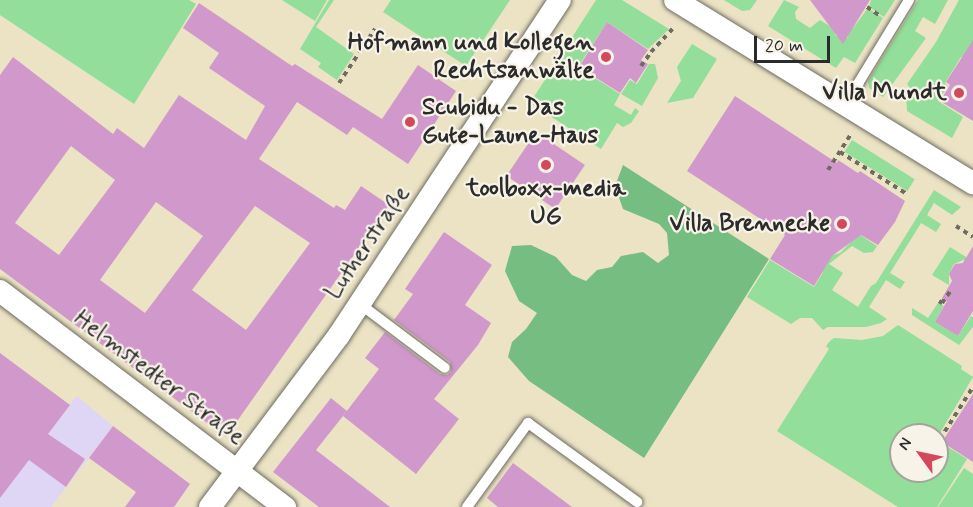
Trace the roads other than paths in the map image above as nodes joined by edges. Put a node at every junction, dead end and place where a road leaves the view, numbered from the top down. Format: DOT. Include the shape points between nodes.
graph roads {
  1 [pos="560,0"];
  2 [pos="675,0"];
  3 [pos="909,0"];
  4 [pos="848,105"];
  5 [pos="973,183"];
  6 [pos="0,291"];
  7 [pos="360,304"];
  8 [pos="445,369"];
  9 [pos="236,470"];
  10 [pos="637,502"];
  11 [pos="210,507"];
  12 [pos="285,507"];
  13 [pos="467,507"];
  1 -- 7 [label="street, Lutherstraße"];
  2 -- 4 [label="street"];
  3 -- 4 [label="lane"];
  4 -- 5 [label="street"];
  6 -- 9 [label="street, Helmstedter Straße"];
  7 -- 8 [label="lane"];
  7 -- 9 [label="street, Lutherstraße"];
  9 -- 11 [label="street, Lutherstraße"];
  9 -- 12 [label="street, Helmstedter Straße"];
  10 -- 13 [label="lane" via="528,423"];
}
